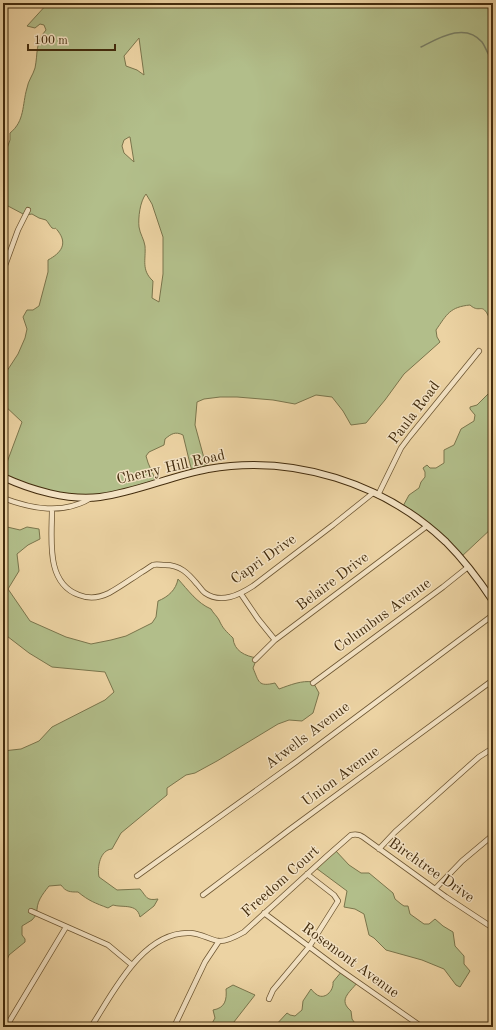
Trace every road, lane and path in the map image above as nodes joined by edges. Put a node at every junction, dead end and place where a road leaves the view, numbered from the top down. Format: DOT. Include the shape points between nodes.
graph roads {
  1 [pos="28,210"];
  2 [pos="3,271"];
  3 [pos="479,351"];
  4 [pos="3,477"];
  5 [pos="375,494"];
  6 [pos="3,498"];
  7 [pos="92,498"];
  8 [pos="52,509"];
  9 [pos="427,526"];
  10 [pos="468,567"];
  11 [pos="241,594"];
  12 [pos="493,601"];
  13 [pos="493,615"];
  14 [pos="275,640"];
  15 [pos="255,660"];
  16 [pos="493,680"];
  17 [pos="313,683"];
  18 [pos="493,748"];
  19 [pos="355,834"];
  20 [pos="493,835"];
  21 [pos="379,849"];
  22 [pos="307,874"];
  23 [pos="138,876"];
  24 [pos="435,889"];
  25 [pos="203,895"];
  26 [pos="31,911"];
  27 [pos="264,913"];
  28 [pos="66,927"];
  29 [pos="493,928"];
  30 [pos="219,941"];
  31 [pos="309,947"];
  32 [pos="132,965"];
  33 [pos="269,999"];
  34 [pos="6,1027"];
  35 [pos="92,1027"];
  36 [pos="174,1027"];
  37 [pos="422,1027"];
  1 -- 2 [label="street"];
  3 -- 5 [label="street, Paula Road" via="401,448"];
  4 -- 7 [label="main road, Cherry Hill Road" via="43,492"];
  5 -- 7 [label="main road, Cherry Hill Road" via="344,480 308,471 274,466 242,466 208,469"];
  5 -- 9 [label="main road, Cherry Hill Road"];
  5 -- 11 [label="street, Capri Drive"];
  6 -- 8 [label="street"];
  7 -- 8 [label="street" via="76,506"];
  8 -- 11 [label="street, Capri Drive" via="52,557 60,579 66,588 74,593 87,598 100,596 153,565 165,565 177,566 214,597 226,598"];
  9 -- 10 [label="main road, Cherry Hill Road" via="446,542"];
  9 -- 14 [label="street, Belaire Drive"];
  10 -- 12 [label="main road, Cherry Hill Road"];
  10 -- 17 [label="street, Columbus Avenue"];
  11 -- 14 [label="street"];
  13 -- 23 [label="street, Atwells Avenue"];
  14 -- 15 [label="street, Belaire Drive"];
  16 -- 25 [label="street, Union Avenue"];
  18 -- 21 [label="street" via="479,757"];
  19 -- 21 [label="street, Birchtree Drive"];
  19 -- 22 [label="street, Freedom Court"];
  20 -- 24 [label="street" via="462,861"];
  21 -- 24 [label="street, Birchtree Drive"];
  22 -- 27 [label="street, Freedom Court"];
  22 -- 31 [label="street" via="338,901"];
  24 -- 29 [label="street, Birchtree Drive"];
  26 -- 28 [label="street"];
  27 -- 30 [label="street, Freedom Court" via="244,932"];
  27 -- 31 [label="street, Rosemont Avenue"];
  28 -- 32 [label="street" via="108,945"];
  28 -- 34 [label="street"];
  30 -- 32 [label="street" via="196,934 170,936 159,941"];
  30 -- 36 [label="street" via="205,962"];
  31 -- 33 [label="street" via="273,990"];
  31 -- 37 [label="street, Rosemont Avenue"];
  32 -- 35 [label="street" via="116,986"];
}
